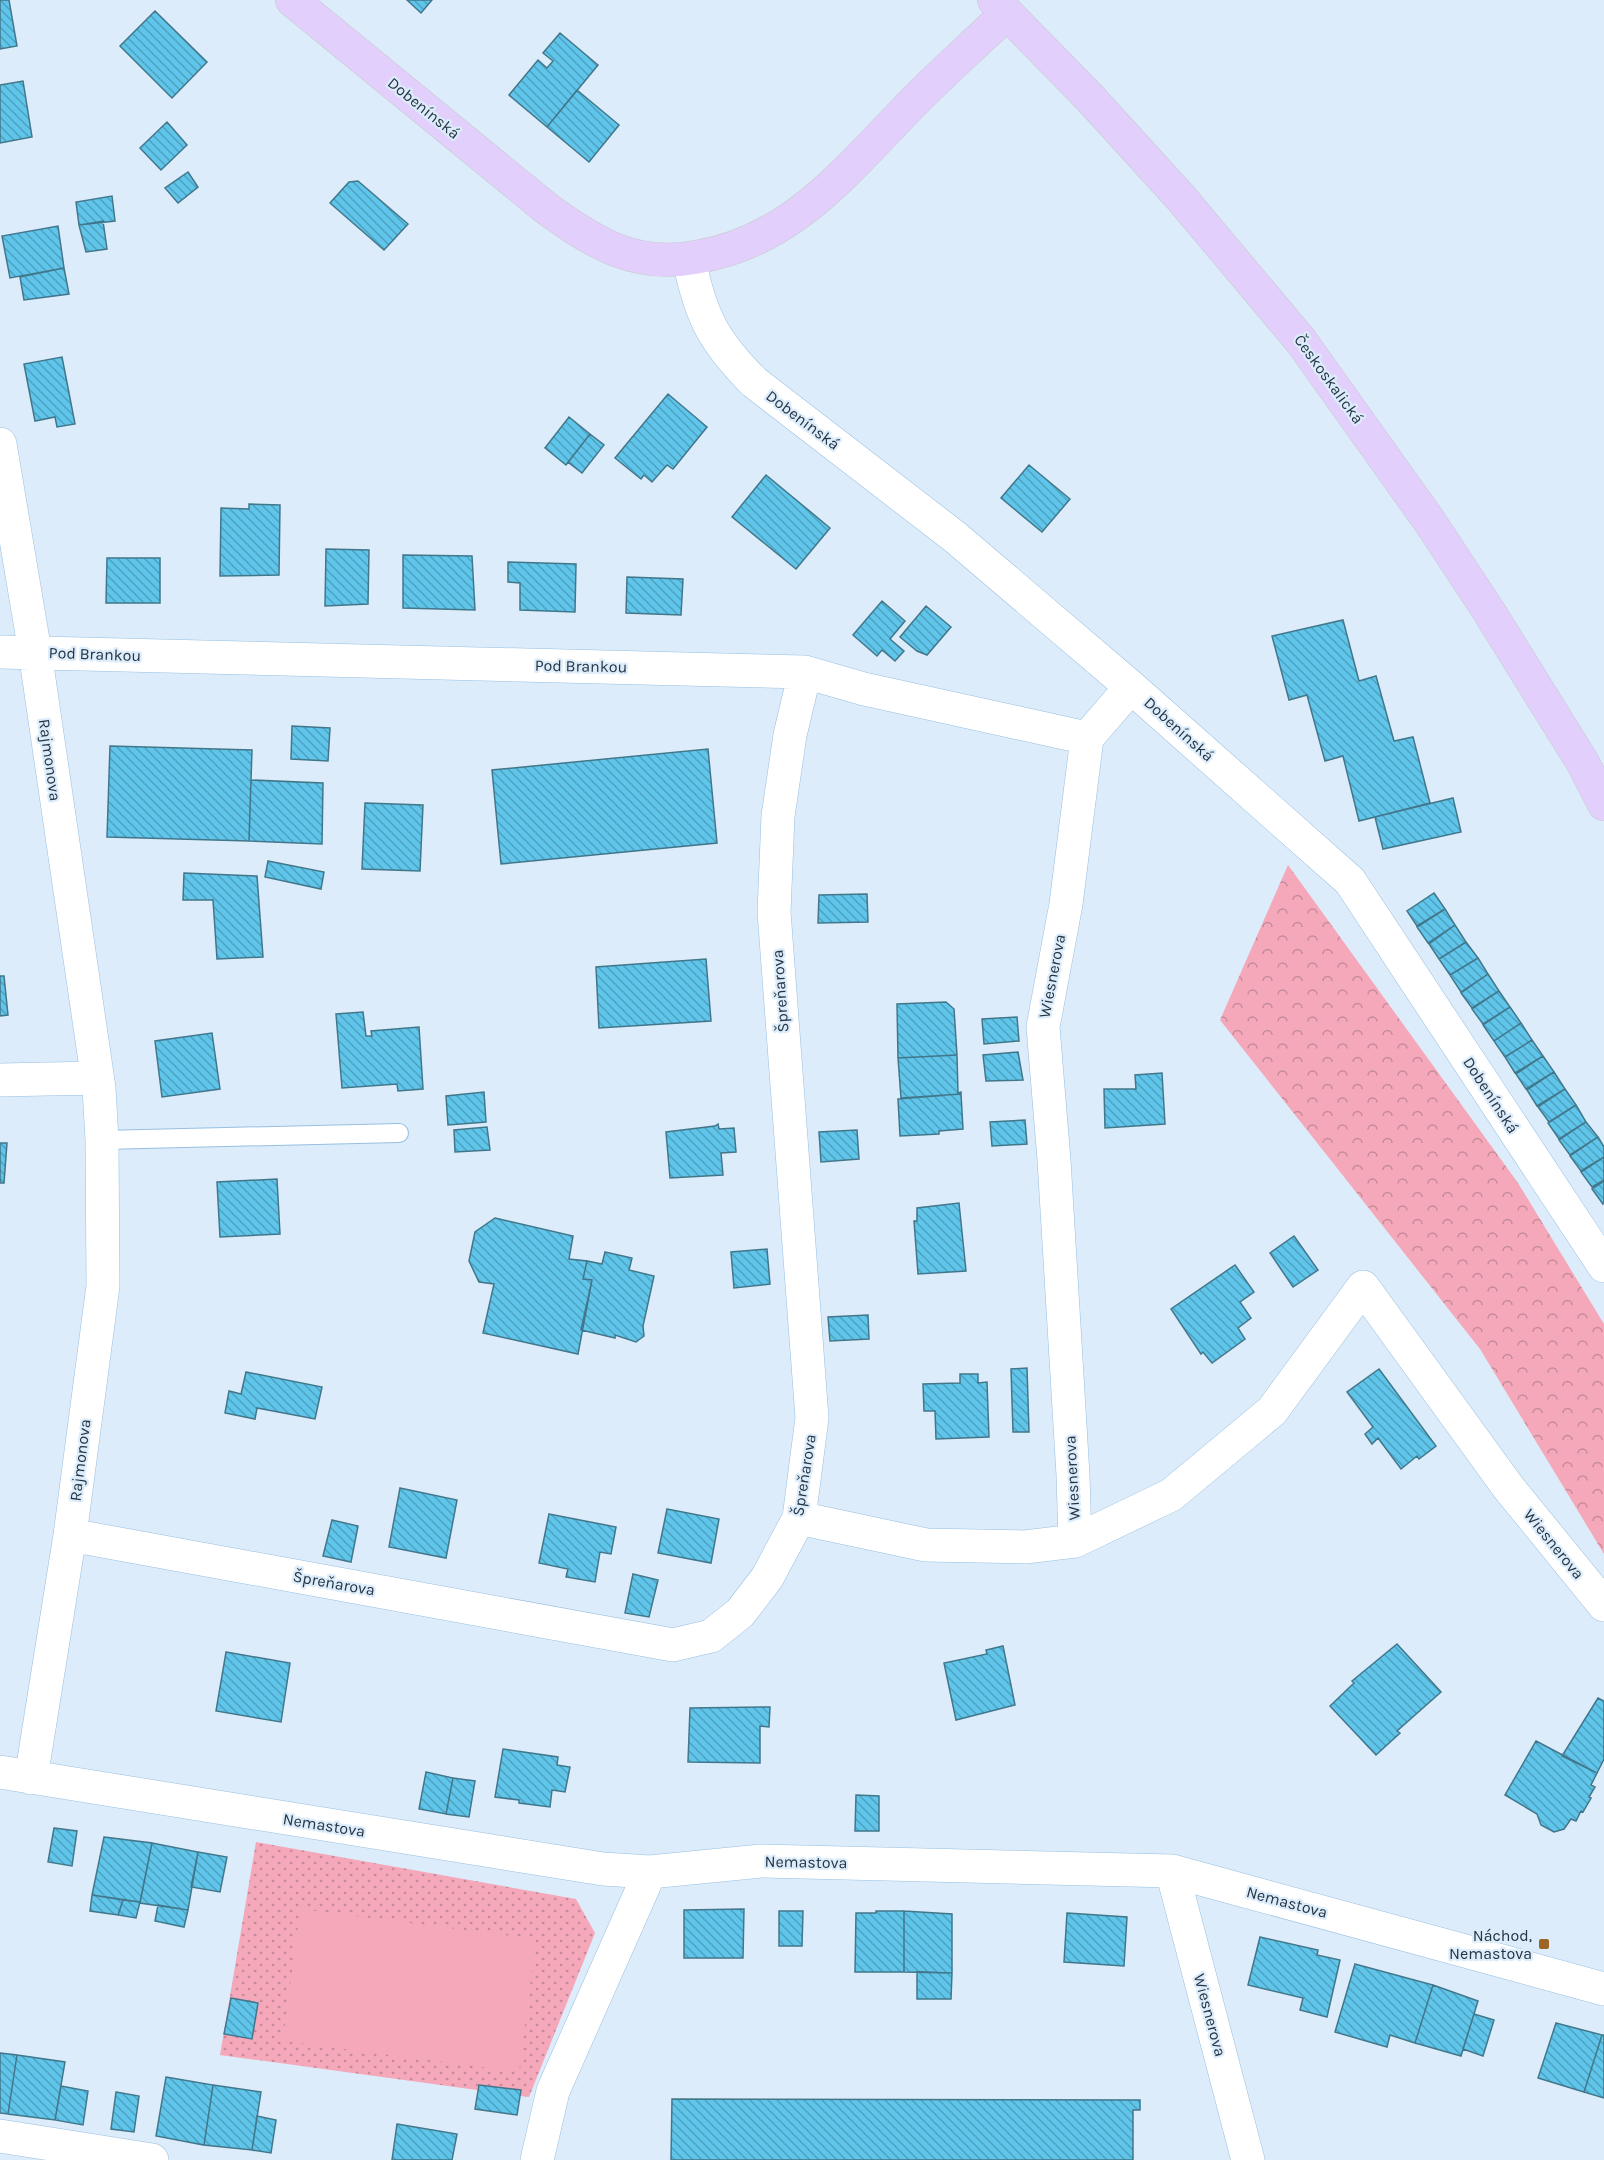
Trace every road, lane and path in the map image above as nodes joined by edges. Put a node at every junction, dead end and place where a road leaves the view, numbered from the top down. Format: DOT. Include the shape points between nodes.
graph roads {
  1 [pos="292,0"];
  2 [pos="1000,7"];
  3 [pos="689,259"];
  4 [pos="0,444"];
  5 [pos="0,652"];
  6 [pos="35,652"];
  7 [pos="805,672"];
  8 [pos="1131,687"];
  9 [pos="1087,738"];
  10 [pos="1604,804"];
  11 [pos="96,1077"];
  12 [pos="0,1080"];
  13 [pos="399,1133"];
  14 [pos="102,1140"];
  15 [pos="1604,1266"];
  16 [pos="799,1518"];
  17 [pos="70,1534"];
  18 [pos="1075,1541"];
  19 [pos="1604,1605"];
  20 [pos="0,1772"];
  21 [pos="31,1778"];
  22 [pos="1172,1870"];
  23 [pos="650,1872"];
  24 [pos="1604,1989"];
  25 [pos="0,2136"];
  26 [pos="152,2160"];
  27 [pos="537,2160"];
  28 [pos="1248,2160"];
  1 -- 3 [label="main road, Dobenínská" via="574,228 618,251 641,257"];
  2 -- 3 [label="main road, Dobenínská" via="928,87 802,212 756,240"];
  2 -- 10 [label="main road, Českoskalická" via="1181,198 1301,340 1488,610"];
  3 -- 8 [label="street, Dobenínská" via="710,329 754,382 956,537"];
  4 -- 6 [label="street, Rajmonova"];
  5 -- 6 [label="street, Pod Brankou"];
  6 -- 7 [label="street, Pod Brankou"];
  6 -- 11 [label="street, Rajmonova"];
  7 -- 9 [label="street, Pod Brankou" via="864,689"];
  7 -- 16 [label="street, Špreňarova" via="790,735 778,816 774,912 812,1418"];
  8 -- 9 [label="street"];
  8 -- 15 [label="street, Dobenínská" via="1350,881"];
  9 -- 18 [label="street, Wiesnerova" via="1066,904 1043,1027"];
  11 -- 12 [label="street"];
  11 -- 14 [label="street, Rajmonova"];
  13 -- 14 [label="lane"];
  14 -- 17 [label="street, Rajmonova" via="103,1286"];
  16 -- 17 [label="street, Špreňarova" via="767,1578 740,1613 711,1636 673,1645"];
  16 -- 18 [label="street" via="926,1545 1025,1547"];
  17 -- 21 [label="street, Rajmonova"];
  18 -- 19 [label="street, Wiesnerova" via="1171,1495 1272,1411 1363,1287 1508,1487"];
  20 -- 21 [label="street, Nemastova"];
  21 -- 23 [label="street, Nemastova" via="603,1869"];
  22 -- 23 [label="street, Nemastova" via="761,1861"];
  22 -- 24 [label="street, Nemastova"];
  22 -- 28 [label="street, Wiesnerova"];
  23 -- 27 [label="street" via="553,2091"];
  25 -- 26 [label="street"];
}
